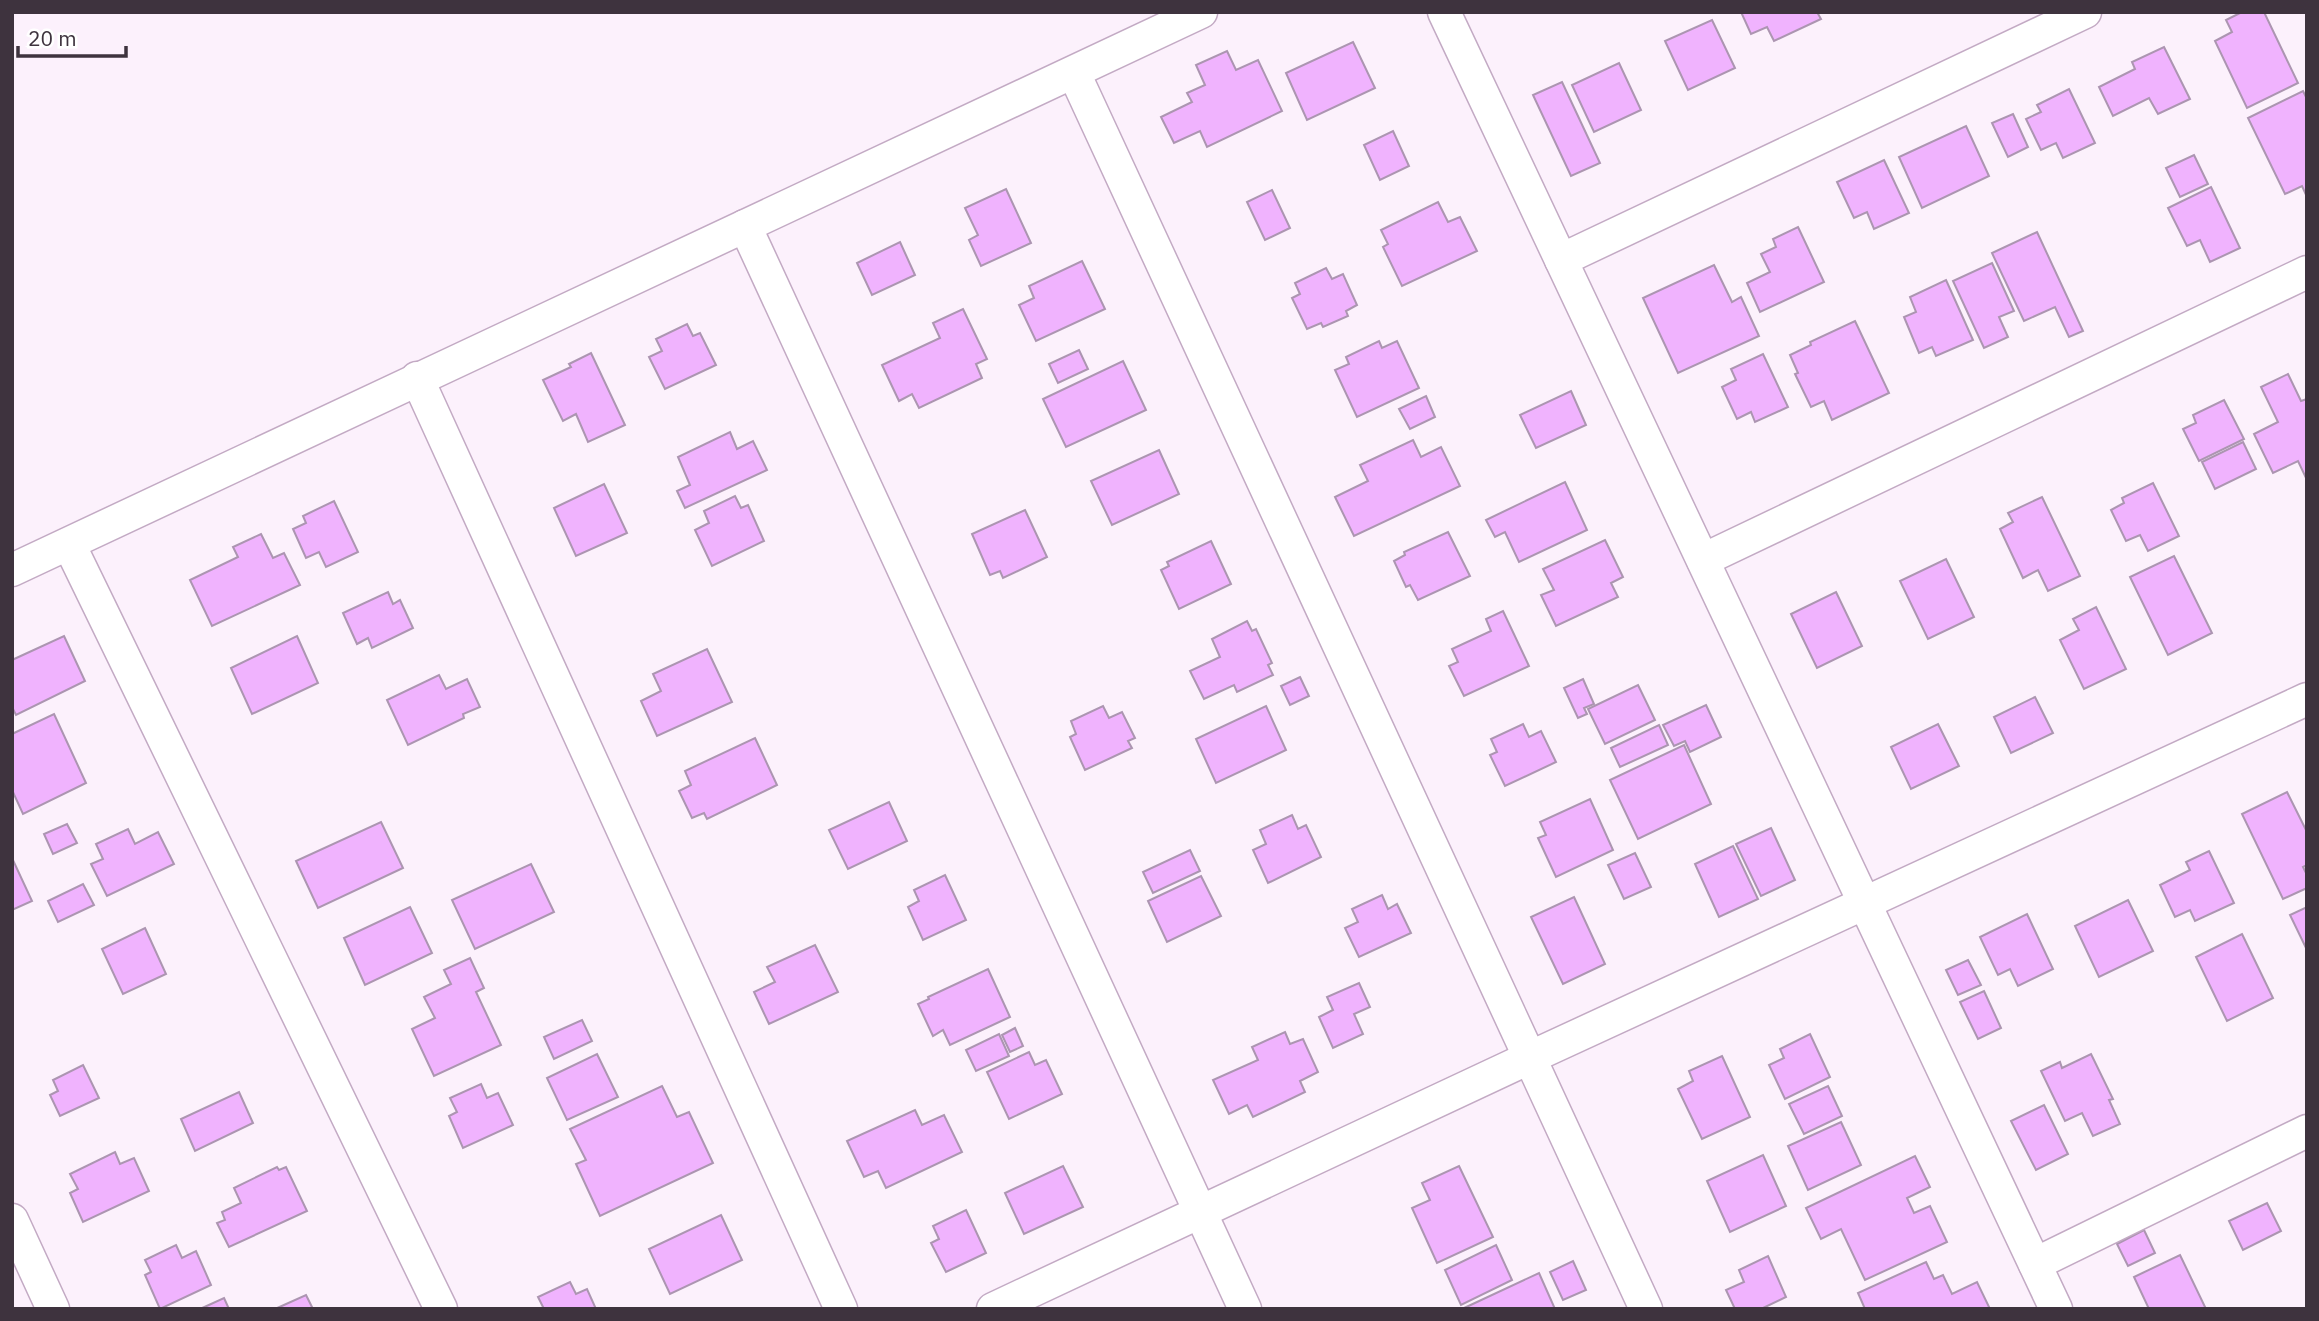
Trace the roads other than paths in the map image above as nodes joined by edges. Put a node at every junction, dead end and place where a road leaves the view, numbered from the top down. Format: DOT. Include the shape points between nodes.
graph roads {
  1 [pos="1201,12"];
  2 [pos="1444,12"];
  3 [pos="2085,12"];
  4 [pos="1074,73"];
  5 [pos="745,226"];
  6 [pos="1561,260"];
  7 [pos="2307,272"];
  8 [pos="417,378"];
  9 [pos="69,544"];
  10 [pos="1703,560"];
  11 [pos="12,570"];
  12 [pos="2307,699"];
  13 [pos="1864,905"];
  14 [pos="1531,1057"];
  15 [pos="2307,1131"];
  16 [pos="1200,1212"];
  17 [pos="12,1220"];
  18 [pos="2035,1264"];
  19 [pos="53,1309"];
  20 [pos="441,1309"];
  21 [pos="841,1309"];
  22 [pos="993,1309"];
  23 [pos="1245,1309"];
  24 [pos="1646,1309"];
  25 [pos="2056,1309"];
  1 -- 4 [label="street"];
  2 -- 6 [label="street"];
  3 -- 6 [label="street"];
  4 -- 5 [label="street"];
  4 -- 14 [label="street"];
  5 -- 8 [label="street"];
  5 -- 16 [label="street"];
  6 -- 10 [label="street"];
  7 -- 10 [label="street"];
  8 -- 9 [label="street"];
  8 -- 21 [label="street"];
  9 -- 11 [label="street"];
  9 -- 20 [label="street"];
  10 -- 13 [label="street"];
  12 -- 13 [label="street"];
  13 -- 14 [label="street"];
  13 -- 18 [label="street"];
  14 -- 16 [label="street"];
  14 -- 24 [label="street"];
  15 -- 18 [label="street"];
  16 -- 22 [label="street"];
  16 -- 23 [label="street"];
  17 -- 19 [label="street"];
  18 -- 25 [label="street"];
}
